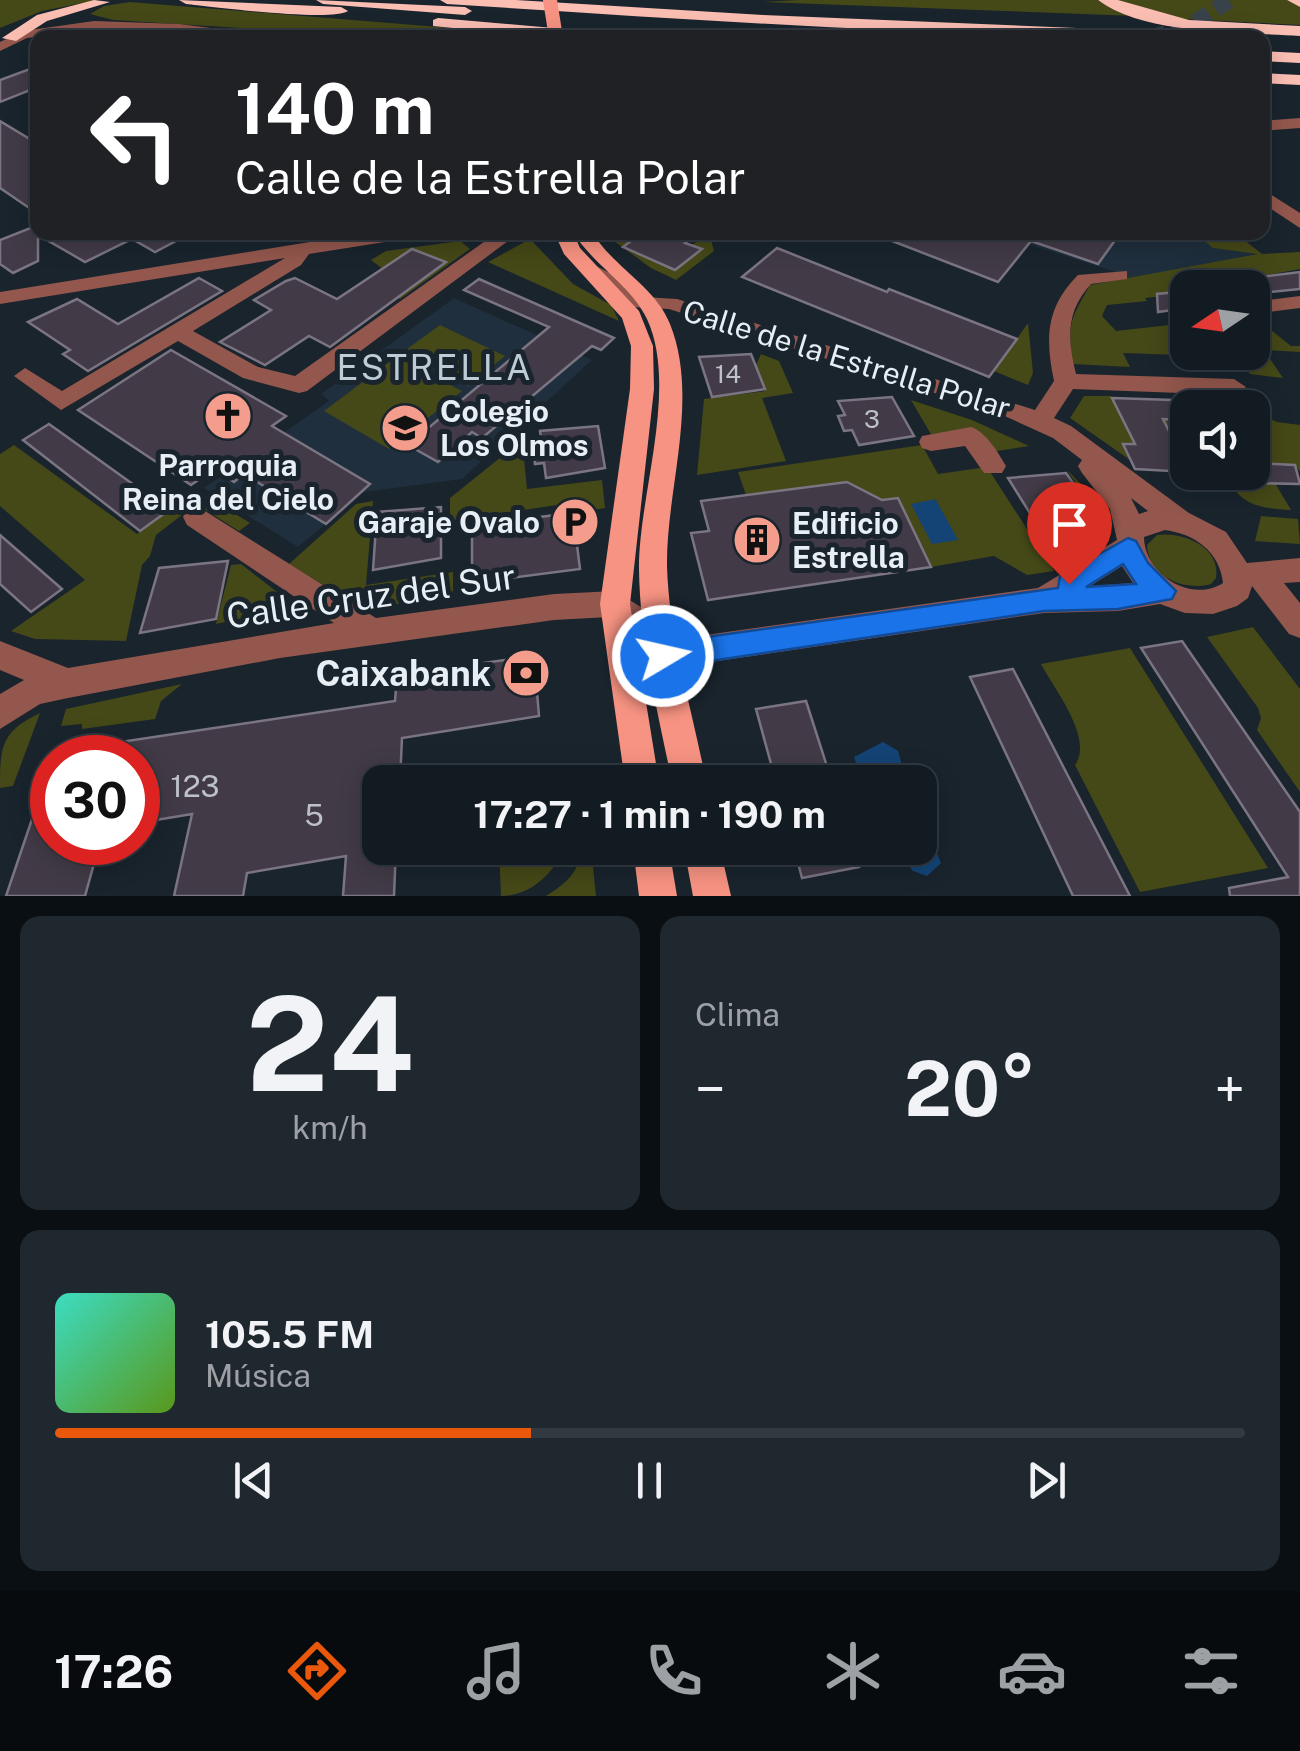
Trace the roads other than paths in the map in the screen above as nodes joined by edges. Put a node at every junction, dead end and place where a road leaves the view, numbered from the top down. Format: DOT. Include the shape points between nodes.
graph roads {
  1 [pos="120,0"];
  2 [pos="172,0"];
  3 [pos="187,0"];
  4 [pos="323,0"];
  5 [pos="447,0"];
  6 [pos="538,0"];
  7 [pos="550,0"];
  8 [pos="579,0"];
  9 [pos="587,0"];
  10 [pos="651,0"];
  11 [pos="720,0"];
  12 [pos="1106,0"];
  13 [pos="103,2"];
  14 [pos="30,24"];
  15 [pos="98,25"];
  16 [pos="914,27"];
  17 [pos="36,30"];
  18 [pos="170,30"];
  19 [pos="543,30"];
  20 [pos="555,30"];
  21 [pos="565,30"];
  22 [pos="776,30"];
  23 [pos="991,30"];
  24 [pos="1300,30"];
  25 [pos="30,32"];
  26 [pos="3,39"];
  27 [pos="1270,42"];
  28 [pos="1300,44"];
  29 [pos="1270,59"];
  30 [pos="1300,61"];
  31 [pos="1270,78"];
  32 [pos="1300,80"];
  33 [pos="1300,122"];
  34 [pos="1270,125"];
  35 [pos="1291,207"];
  36 [pos="1300,222"];
  37 [pos="353,240"];
  38 [pos="500,240"];
  39 [pos="566,240"];
  40 [pos="587,240"];
  41 [pos="304,247"];
  42 [pos="590,269"];
  43 [pos="1120,275"];
  44 [pos="0,298"];
  45 [pos="1300,302"];
  46 [pos="652,304"];
  47 [pos="1270,306"];
  48 [pos="180,333"];
  49 [pos="25,376"];
  50 [pos="1066,381"];
  51 [pos="1234,387"];
  52 [pos="1051,426"];
  53 [pos="931,442"];
  54 [pos="992,466"];
  55 [pos="197,517"];
  56 [pos="1181,522"];
  57 [pos="1129,540"];
  58 [pos="1300,570"];
  59 [pos="1250,574"];
  60 [pos="1163,591"];
  61 [pos="1044,600"];
  62 [pos="615,604"];
  63 [pos="1300,625"];
  64 [pos="371,631"];
  65 [pos="0,655"];
  66 [pos="663,656"];
  67 [pos="68,683"];
  68 [pos="630,704"];
  69 [pos="0,713"];
  70 [pos="639,765"];
  71 [pos="685,765"];
  72 [pos="653,865"];
  73 [pos="706,865"];
  74 [pos="658,896"];
  75 [pos="712,896"];
  1 -- 13 [label="highway"];
  2 -- 3 [label="highway"];
  3 -- 21 [label="highway"];
  4 -- 22 [label="highway"];
  5 -- 16 [label="highway"];
  6 -- 19 [label="main road"];
  7 -- 20 [label="main road, bridge"];
  8 -- 16 [label="highway"];
  9 -- 24 [label="highway"];
  10 -- 11 [label="highway"];
  12 -- 24 [label="highway" via="1178,20"];
  13 -- 14 [label="highway"];
  13 -- 15 [label="highway" via="81,16"];
  14 -- 15 [label="street"];
  14 -- 26 [label="highway"];
  15 -- 17 [label="street"];
  15 -- 18 [label="street"];
  16 -- 23 [label="highway"];
  25 -- 26 [label="street"];
  27 -- 28 [label="highway"];
  29 -- 30 [label="highway"];
  31 -- 32 [label="highway"];
  33 -- 34 [label="street"];
  35 -- 36 [label="street"];
  37 -- 41 [label="street"];
  38 -- 48 [label="street" via="299,385 251,373"];
  39 -- 42 [label="main road, Calle de la Estrella Polar"];
  40 -- 46 [label="main road, Calle de la Estrella Polar"];
  41 -- 44 [label="street"];
  41 -- 48 [label="street" via="294,261"];
  42 -- 46 [label="street, Calle de la Estrella Polar" via="639,303"];
  42 -- 62 [label="main road" via="632,316 642,346"];
  43 -- 50 [label="street" via="1085,279 1062,306 1056,340"];
  45 -- 47 [label="street"];
  46 -- 52 [label="street, Calle de la Estrella Polar" via="985,400"];
  46 -- 66 [label="main road" via="664,338 668,404 652,560"];
  48 -- 49 [label="street" via="60,402"];
  50 -- 51 [label="street"];
  50 -- 52 [label="street, Calle de la Estrella Polar"];
  52 -- 56 [label="street, Calle de la Estrella Polar"];
  52 -- 57 [label="street, Calle de la Estrella Polar" via="1118,497"];
  53 -- 54 [label="street" via="971,436"];
  55 -- 64 [label="street"];
  56 -- 57 [label="street" via="1142,522"];
  56 -- 59 [label="street, Calle de la Estrella Polar" via="1225,548"];
  57 -- 60 [label="street, Calle de la Estrella Polar" via="1139,570"];
  57 -- 61 [label="street"];
  58 -- 59 [label="street"];
  59 -- 60 [label="street" via="1228,599 1209,604"];
  59 -- 63 [label="street, Calle de la Estrella Polar"];
  60 -- 61 [label="street"];
  61 -- 66 [label="street"];
  62 -- 64 [label="street, Calle Cruz del Sur"];
  62 -- 66 [label="street" via="641,623"];
  62 -- 68 [label="main road"];
  64 -- 67 [label="street, Calle Cruz del Sur"];
  65 -- 67 [label="street"];
  66 -- 68 [label="street" via="644,668"];
  66 -- 71 [label="main road"];
  67 -- 69 [label="street, Calle Cruz del Sur" via="33,690"];
  68 -- 70 [label="main road"];
  72 -- 74 [label="main road"];
  73 -- 75 [label="main road"];
}
